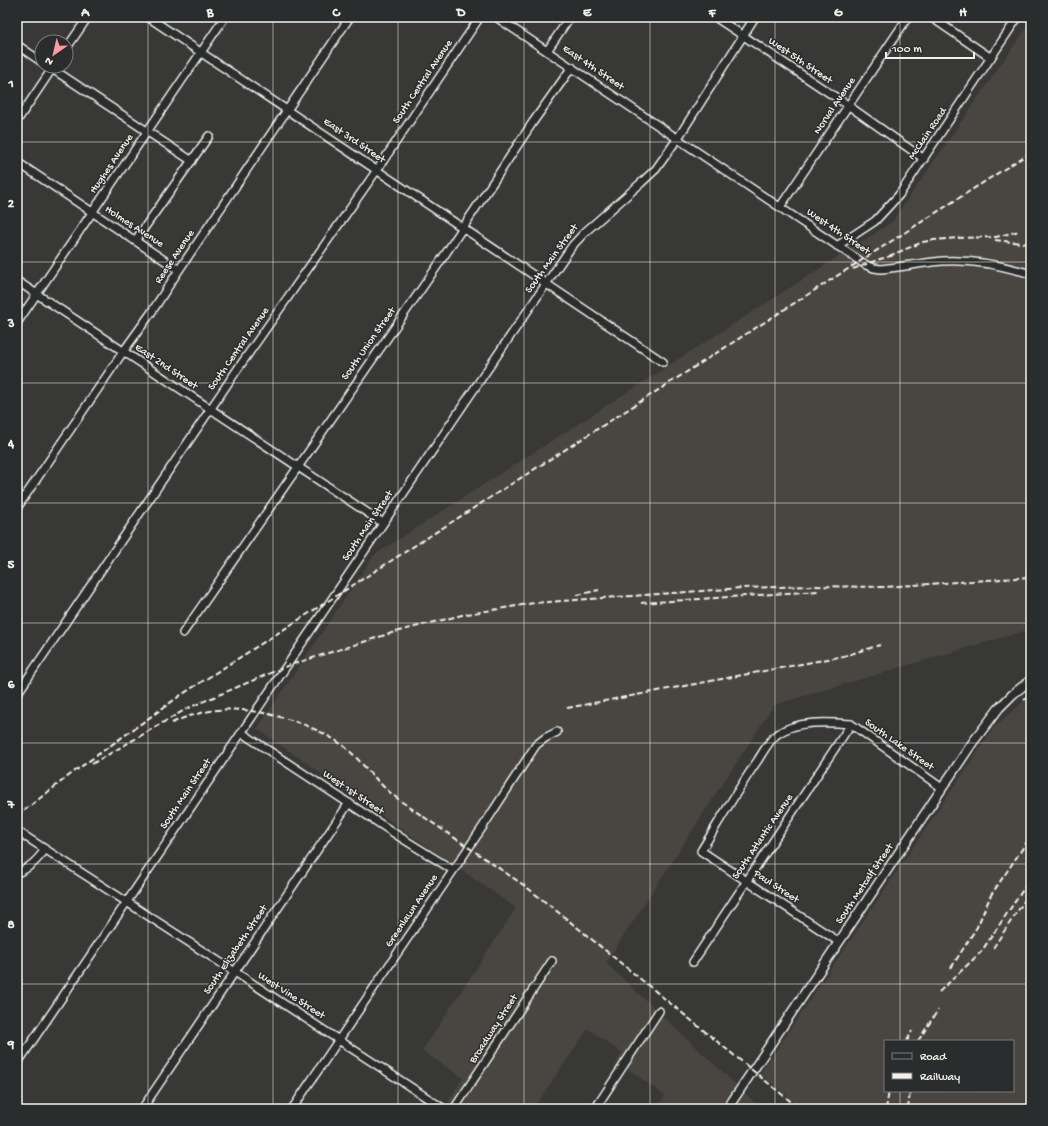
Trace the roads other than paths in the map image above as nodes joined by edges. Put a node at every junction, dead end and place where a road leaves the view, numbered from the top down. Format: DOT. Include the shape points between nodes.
graph roads {
  1 [pos="88,17"];
  2 [pos="148,17"];
  3 [pos="225,17"];
  4 [pos="350,17"];
  5 [pos="480,17"];
  6 [pos="496,17"];
  7 [pos="570,17"];
  8 [pos="715,17"];
  9 [pos="755,17"];
  10 [pos="908,17"];
  11 [pos="932,17"];
  12 [pos="1018,17"];
  13 [pos="742,36"];
  14 [pos="74,37"];
  15 [pos="17,45"];
  16 [pos="547,51"];
  17 [pos="201,52"];
  18 [pos="34,57"];
  19 [pos="991,58"];
  20 [pos="572,68"];
  21 [pos="47,74"];
  22 [pos="62,74"];
  23 [pos="849,106"];
  24 [pos="287,110"];
  25 [pos="17,121"];
  26 [pos="147,132"];
  27 [pos="209,136"];
  28 [pos="678,138"];
  29 [pos="924,158"];
  30 [pos="192,161"];
  31 [pos="17,162"];
  32 [pos="377,170"];
  33 [pos="780,207"];
  34 [pos="92,213"];
  35 [pos="463,228"];
  36 [pos="135,241"];
  37 [pos="837,246"];
  38 [pos="179,270"];
  39 [pos="1031,274"];
  40 [pos="17,281"];
  41 [pos="548,284"];
  42 [pos="37,294"];
  43 [pos="17,323"];
  44 [pos="123,352"];
  45 [pos="663,362"];
  46 [pos="210,409"];
  47 [pos="297,467"];
  48 [pos="17,508"];
  49 [pos="383,523"];
  50 [pos="183,633"];
  51 [pos="1031,680"];
  52 [pos="17,694"];
  53 [pos="851,724"];
  54 [pos="557,732"];
  55 [pos="242,733"];
  56 [pos="942,788"];
  57 [pos="349,803"];
  58 [pos="17,831"];
  59 [pos="45,850"];
  60 [pos="701,851"];
  61 [pos="453,870"];
  62 [pos="17,873"];
  63 [pos="747,881"];
  64 [pos="126,902"];
  65 [pos="839,942"];
  66 [pos="552,961"];
  67 [pos="693,962"];
  68 [pos="235,972"];
  69 [pos="659,1011"];
  70 [pos="338,1040"];
  71 [pos="17,1064"];
  72 [pos="142,1109"];
  73 [pos="292,1109"];
  74 [pos="444,1109"];
  75 [pos="454,1109"];
  76 [pos="595,1109"];
  77 [pos="727,1109"];
  1 -- 14 [label="street"];
  2 -- 17 [label="street, East 3rd Street"];
  3 -- 17 [label="street, Hughes Avenue"];
  4 -- 24 [label="street, Reese Avenue"];
  5 -- 32 [label="street, South Central Avenue"];
  6 -- 16 [label="street, East 4th Street"];
  7 -- 16 [label="street"];
  8 -- 13 [label="street, West 5th Street"];
  9 -- 13 [label="street, South Main Street"];
  10 -- 23 [label="street, Norval Avenue"];
  11 -- 19 [label="street"];
  12 -- 19 [label="street, McClain Road"];
  13 -- 23 [label="street, West 5th Street"];
  13 -- 28 [label="street, South Main Street"];
  15 -- 18 [label="street"];
  16 -- 20 [label="street, East 4th Street"];
  17 -- 24 [label="street, East 3rd Street"];
  17 -- 26 [label="street, Hughes Avenue"];
  19 -- 29 [label="street, McClain Road"];
  20 -- 28 [label="street, East 4th Street"];
  20 -- 35 [label="street, South Union Street"];
  21 -- 25 [label="street"];
  22 -- 26 [label="street"];
  23 -- 29 [label="street, West 5th Street"];
  23 -- 33 [label="street, Norval Avenue"];
  24 -- 32 [label="street, East 3rd Street"];
  24 -- 38 [label="street, Reese Avenue"];
  26 -- 30 [label="street"];
  26 -- 34 [label="street, Hughes Avenue"];
  27 -- 30 [label="street"];
  28 -- 33 [label="street, West 4th Street"];
  28 -- 41 [label="street, South Main Street" via="656,169 572,246"];
  29 -- 37 [label="street, McClain Road" via="900,195 882,214"];
  30 -- 36 [label="street"];
  31 -- 34 [label="street, Holmes Avenue"];
  32 -- 35 [label="street, East 3rd Street"];
  32 -- 46 [label="street, South Central Avenue"];
  33 -- 37 [label="street, West 4th Street"];
  34 -- 36 [label="street, Holmes Avenue"];
  34 -- 42 [label="street, Hughes Avenue"];
  35 -- 41 [label="street, East 3rd Street"];
  35 -- 47 [label="street, South Union Street"];
  36 -- 38 [label="street, Holmes Avenue"];
  37 -- 39 [label="street, West 4th Street" via="874,268 944,261 981,262"];
  38 -- 44 [label="street, Reese Avenue"];
  40 -- 42 [label="street, East 2nd Street"];
  41 -- 45 [label="street, East 3rd Street"];
  41 -- 49 [label="street, South Main Street"];
  42 -- 43 [label="street, Hughes Avenue"];
  42 -- 44 [label="street, East 2nd Street"];
  44 -- 46 [label="street, East 2nd Street"];
  44 -- 48 [label="street, Reese Avenue"];
  46 -- 47 [label="street, East 2nd Street"];
  46 -- 52 [label="street, South Central Avenue"];
  47 -- 49 [label="street, East 2nd Street"];
  47 -- 50 [label="street, South Union Street"];
  49 -- 55 [label="street, South Main Street"];
  51 -- 56 [label="main road, South Metcalf Street" via="999,708"];
  53 -- 56 [label="street, South Lake Street"];
  53 -- 60 [label="street, South Lake Street" via="802,725 775,736"];
  53 -- 63 [label="street, South Atlantic Avenue"];
  54 -- 61 [label="street, Greenlawn Avenue" via="536,745"];
  55 -- 57 [label="street, West 1st Street"];
  55 -- 64 [label="street, South Main Street"];
  56 -- 65 [label="main road, South Metcalf Street"];
  57 -- 61 [label="street, West 1st Street"];
  57 -- 68 [label="street, South Elizabeth Street"];
  58 -- 59 [label="street, West Vine Street"];
  59 -- 62 [label="street" via="35,863"];
  59 -- 64 [label="street, West Vine Street"];
  60 -- 63 [label="street, Paul Street"];
  61 -- 70 [label="street, Greenlawn Avenue"];
  63 -- 65 [label="street, Paul Street"];
  63 -- 67 [label="street, South Atlantic Avenue"];
  64 -- 68 [label="street, West Vine Street"];
  64 -- 71 [label="street, South Main Street"];
  65 -- 77 [label="main road, South Metcalf Street"];
  66 -- 75 [label="street, Broadway Street"];
  68 -- 70 [label="street, West Vine Street"];
  68 -- 72 [label="street, South Elizabeth Street"];
  69 -- 76 [label="street"];
  70 -- 73 [label="street, Greenlawn Avenue"];
  70 -- 74 [label="street, West Vine Street"];
}
